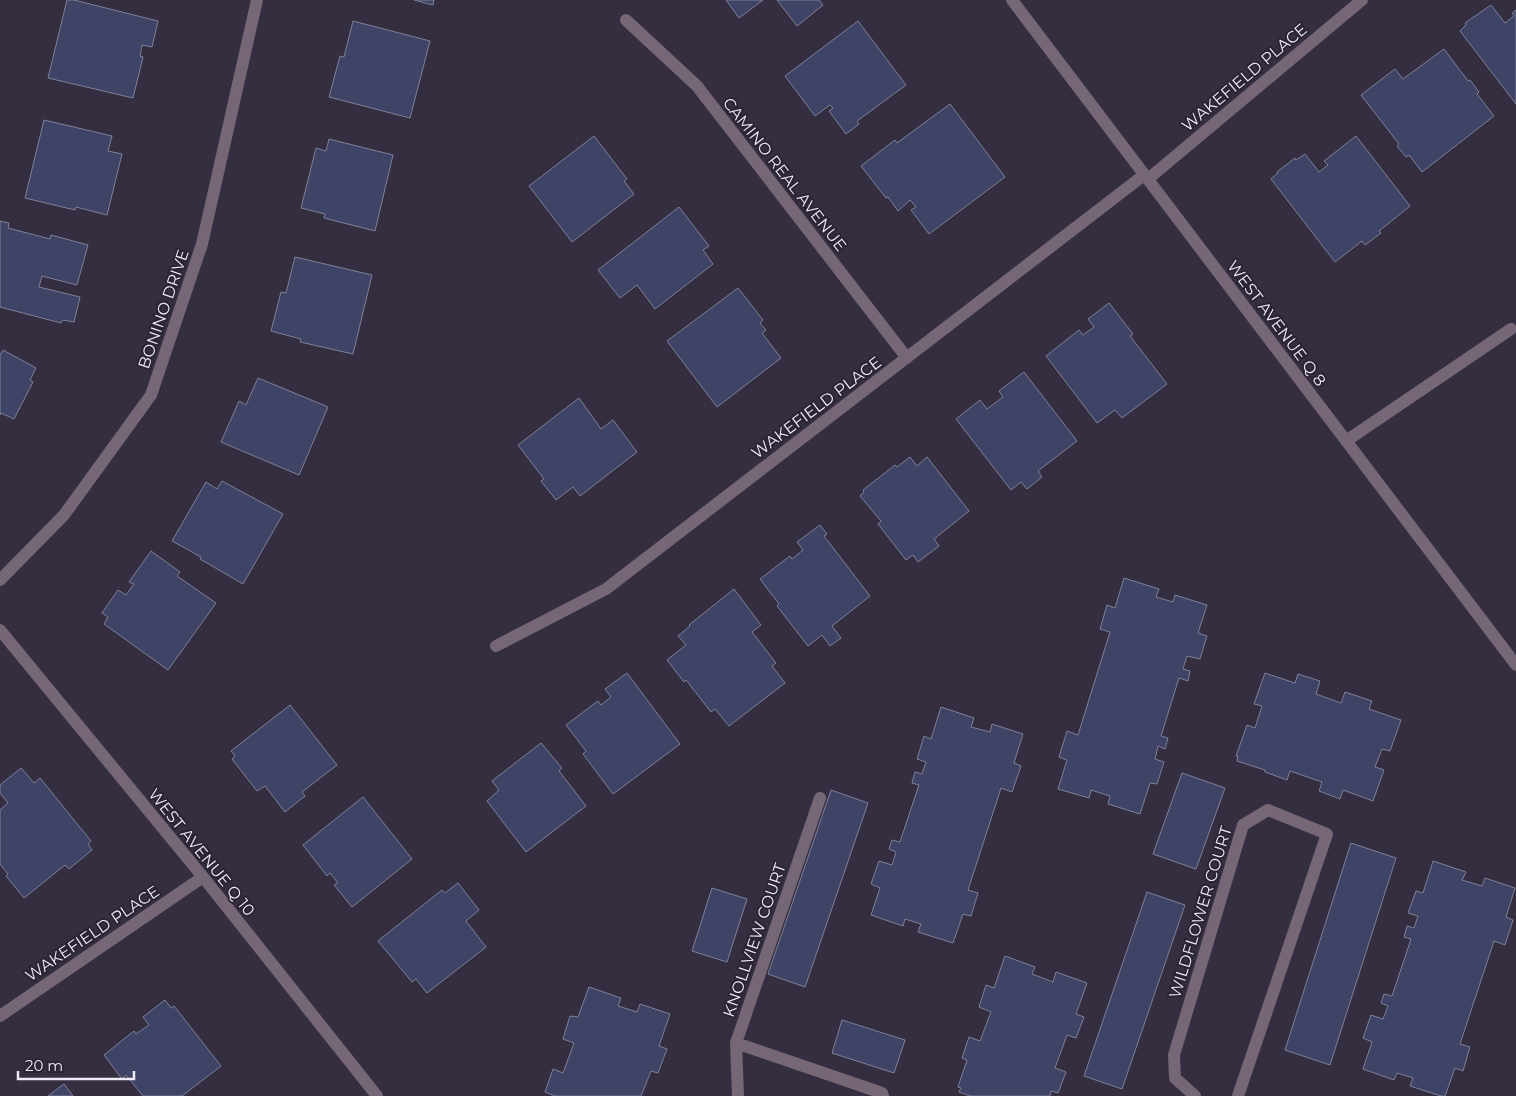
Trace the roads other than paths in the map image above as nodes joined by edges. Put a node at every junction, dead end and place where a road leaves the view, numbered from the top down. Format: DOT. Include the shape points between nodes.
graph roads {
  1 [pos="257,0"];
  2 [pos="1012,0"];
  3 [pos="1362,0"];
  4 [pos="626,20"];
  5 [pos="1146,177"];
  6 [pos="1514,330"];
  7 [pos="907,358"];
  8 [pos="1346,441"];
  9 [pos="0,580"];
  10 [pos="0,630"];
  11 [pos="496,646"];
  12 [pos="1516,665"];
  13 [pos="820,798"];
  14 [pos="203,877"];
  15 [pos="0,1016"];
  16 [pos="736,1043"];
  17 [pos="882,1095"];
  18 [pos="377,1096"];
  19 [pos="738,1096"];
  20 [pos="1195,1096"];
  21 [pos="1238,1096"];
  1 -- 9 [label="street, BONINO DRIVE" via="202,244 152,395 64,515"];
  2 -- 5 [label="street, WEST AVENUE Q 8"];
  3 -- 5 [label="street, WAKEFIELD PLACE"];
  4 -- 7 [label="street, CAMINO REAL AVENUE" via="697,86"];
  5 -- 7 [label="street, WAKEFIELD PLACE"];
  5 -- 8 [label="street, WEST AVENUE Q 8"];
  6 -- 8 [label="street"];
  7 -- 11 [label="street, WAKEFIELD PLACE" via="606,589"];
  8 -- 12 [label="street, WEST AVENUE Q 8"];
  10 -- 14 [label="street, WEST AVENUE Q 10"];
  13 -- 16 [label="street, KNOLLVIEW COURT"];
  14 -- 15 [label="street, WAKEFIELD PLACE"];
  14 -- 18 [label="street, WEST AVENUE Q 10"];
  16 -- 17 [label="street"];
  16 -- 19 [label="street, KNOLLVIEW COURT"];
  20 -- 21 [label="street, WILDFLOWER COURT" via="1175,1078 1174,1055 1243,825 1268,810 1327,834"];
}
